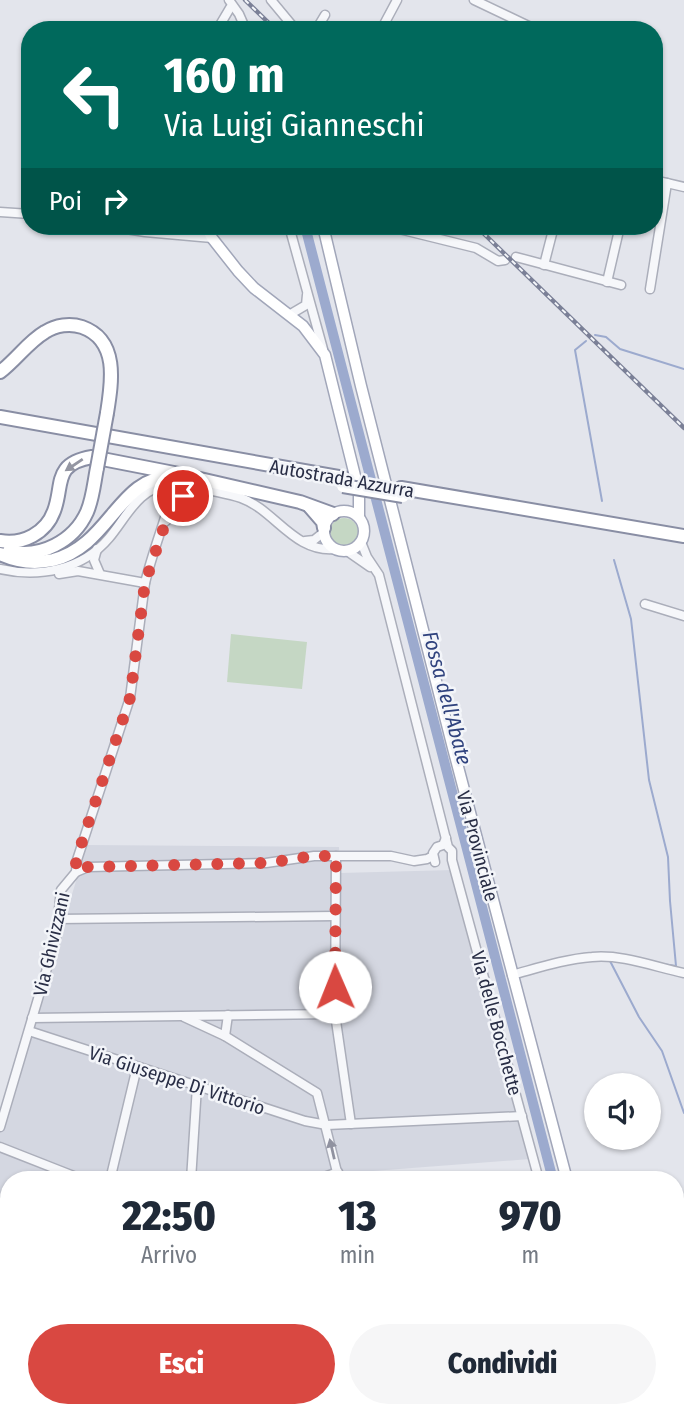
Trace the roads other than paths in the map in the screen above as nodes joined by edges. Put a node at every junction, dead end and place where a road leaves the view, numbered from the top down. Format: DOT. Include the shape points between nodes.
graph roads {
  1 [pos="271,0"];
  2 [pos="397,0"];
  3 [pos="474,0"];
  4 [pos="230,4"];
  5 [pos="325,15"];
  6 [pos="222,21"];
  7 [pos="242,21"];
  8 [pos="288,21"];
  9 [pos="321,21"];
  10 [pos="386,21"];
  11 [pos="518,21"];
  12 [pos="663,182"];
  13 [pos="667,183"];
  14 [pos="684,187"];
  15 [pos="663,208"];
  16 [pos="0,212"];
  17 [pos="21,213"];
  18 [pos="169,235"];
  19 [pos="199,235"];
  20 [pos="210,235"];
  21 [pos="292,235"];
  22 [pos="325,235"];
  23 [pos="424,235"];
  24 [pos="552,235"];
  25 [pos="618,235"];
  26 [pos="659,235"];
  27 [pos="196,239"];
  28 [pos="212,239"];
  29 [pos="516,257"];
  30 [pos="505,260"];
  31 [pos="544,265"];
  32 [pos="607,282"];
  33 [pos="621,285"];
  34 [pos="307,289"];
  35 [pos="650,289"];
  36 [pos="289,315"];
  37 [pos="325,355"];
  38 [pos="0,372"];
  39 [pos="0,417"];
  40 [pos="0,425"];
  41 [pos="187,477"];
  42 [pos="344,482"];
  43 [pos="359,492"];
  44 [pos="402,492"];
  45 [pos="300,502"];
  46 [pos="339,512"];
  47 [pos="359,517"];
  48 [pos="166,521"];
  49 [pos="324,530"];
  50 [pos="684,536"];
  51 [pos="0,541"];
  52 [pos="302,541"];
  53 [pos="361,542"];
  54 [pos="684,544"];
  55 [pos="0,548"];
  56 [pos="97,549"];
  57 [pos="335,549"];
  58 [pos="347,551"];
  59 [pos="0,554"];
  60 [pos="82,560"];
  61 [pos="0,569"];
  62 [pos="50,572"];
  63 [pos="99,574"];
  64 [pos="379,575"];
  65 [pos="145,583"];
  66 [pos="645,604"];
  67 [pos="684,616"];
  68 [pos="445,846"];
  69 [pos="336,856"];
  70 [pos="432,859"];
  71 [pos="451,864"];
  72 [pos="76,872"];
  73 [pos="335,916"];
  74 [pos="58,919"];
  75 [pos="684,973"];
  76 [pos="512,975"];
  77 [pos="335,1014"];
  78 [pos="228,1015"];
  79 [pos="181,1016"];
  80 [pos="32,1018"];
  81 [pos="29,1031"];
  82 [pos="225,1036"];
  83 [pos="137,1067"];
  84 [pos="197,1086"];
  85 [pos="522,1116"];
  86 [pos="351,1124"];
  87 [pos="327,1125"];
  88 [pos="0,1127"];
  89 [pos="0,1147"];
  90 [pos="61,1171"];
  91 [pos="112,1171"];
  92 [pos="192,1171"];
  93 [pos="338,1171"];
  94 [pos="537,1171"];
  95 [pos="565,1171"];
  1 -- 8 [label="street"];
  2 -- 10 [label="street"];
  3 -- 11 [label="street"];
  4 -- 6 [label="street"];
  4 -- 7 [label="street"];
  5 -- 9 [label="street"];
  12 -- 13 [label="street"];
  13 -- 14 [label="street"];
  13 -- 15 [label="street"];
  16 -- 17 [label="street"];
  18 -- 27 [label="street"];
  19 -- 27 [label="street"];
  20 -- 28 [label="main road"];
  21 -- 34 [label="street"];
  22 -- 76 [label="main road, Via Provinciale"];
  23 -- 30 [label="street"];
  24 -- 31 [label="street"];
  25 -- 32 [label="street"];
  26 -- 35 [label="street"];
  27 -- 28 [label="street"];
  28 -- 36 [label="main road" via="246,279"];
  29 -- 31 [label="street"];
  31 -- 32 [label="street"];
  32 -- 33 [label="street"];
  34 -- 36 [label="street" via="306,305"];
  34 -- 37 [label="street"];
  36 -- 37 [label="main road"];
  37 -- 43 [label="main road"];
  38 -- 55 [label="highway, bridge" via="46,331 67,325 85,328 102,342 112,375 97,468 86,513 76,529 35,552"];
  39 -- 42 [label="highway, Autostrada Azzurra"];
  40 -- 42 [label="highway, Autostrada Azzurra"];
  41 -- 45 [label="highway"];
  41 -- 51 [label="highway, one-way" via="97,457 82,459 62,476 53,514 41,530 24,540"];
  41 -- 59 [label="highway" via="158,477 141,484 91,540 64,556 26,562"];
  42 -- 44 [label="highway, Autostrada Azzurra"];
  43 -- 46 [label="main road" via="356,500"];
  43 -- 47 [label="main road"];
  44 -- 50 [label="highway, Autostrada Azzurra"];
  44 -- 54 [label="highway, Autostrada Azzurra"];
  45 -- 46 [label="highway"];
  45 -- 49 [label="highway" via="313,509"];
  46 -- 47 [label="main road"];
  46 -- 49 [label="main road"];
  47 -- 53 [label="main road" via="364,532"];
  48 -- 65 [label="street, Via Ghivizzani"];
  49 -- 52 [label="street" via="314,540"];
  49 -- 57 [label="main road" via="325,539"];
  52 -- 56 [label="street" via="242,498 171,484 141,495"];
  52 -- 57 [label="street"];
  53 -- 58 [label="main road"];
  53 -- 64 [label="street, Via delle Bocchette"];
  56 -- 60 [label="street"];
  56 -- 63 [label="street" via="94,561"];
  57 -- 58 [label="main road"];
  58 -- 64 [label="street"];
  60 -- 62 [label="street"];
  60 -- 63 [label="street" via="83,568"];
  61 -- 62 [label="street"];
  62 -- 63 [label="street"];
  63 -- 65 [label="street"];
  64 -- 68 [label="street, Via delle Bocchette" via="447,836"];
  65 -- 72 [label="street, Via Ghivizzani" via="130,698 76,860"];
  66 -- 67 [label="street"];
  68 -- 70 [label="street" via="435,850"];
  68 -- 71 [label="street, Via delle Bocchette" via="453,854"];
  69 -- 70 [label="street"];
  69 -- 72 [label="street" via="266,863 88,867"];
  69 -- 73 [label="street"];
  70 -- 71 [label="street" via="441,865"];
  71 -- 85 [label="street, Via delle Bocchette"];
  72 -- 74 [label="street, Via Ghivizzani" via="61,890"];
  73 -- 74 [label="street"];
  73 -- 77 [label="street"];
  74 -- 80 [label="street, Via Ghivizzani"];
  75 -- 76 [label="street" via="593,957"];
  76 -- 95 [label="main road, Via Provinciale"];
  77 -- 78 [label="street"];
  77 -- 86 [label="street"];
  78 -- 79 [label="street"];
  78 -- 82 [label="street"];
  79 -- 80 [label="street"];
  79 -- 82 [label="street"];
  80 -- 81 [label="street, Via Ghivizzani"];
  81 -- 83 [label="street, Via Giuseppe Di Vittorio"];
  81 -- 88 [label="street, Via Ghivizzani"];
  82 -- 87 [label="street" via="317,1093"];
  83 -- 84 [label="street, Via Giuseppe Di Vittorio"];
  83 -- 91 [label="street"];
  84 -- 87 [label="street, Via Giuseppe Di Vittorio"];
  84 -- 92 [label="street"];
  85 -- 86 [label="street, Via Giuseppe Di Vittorio"];
  85 -- 94 [label="street, Via delle Bocchette"];
  86 -- 87 [label="street, Via Giuseppe Di Vittorio"];
  93 -- 87 [label="street, one-way"];
  89 -- 90 [label="street"];
}
